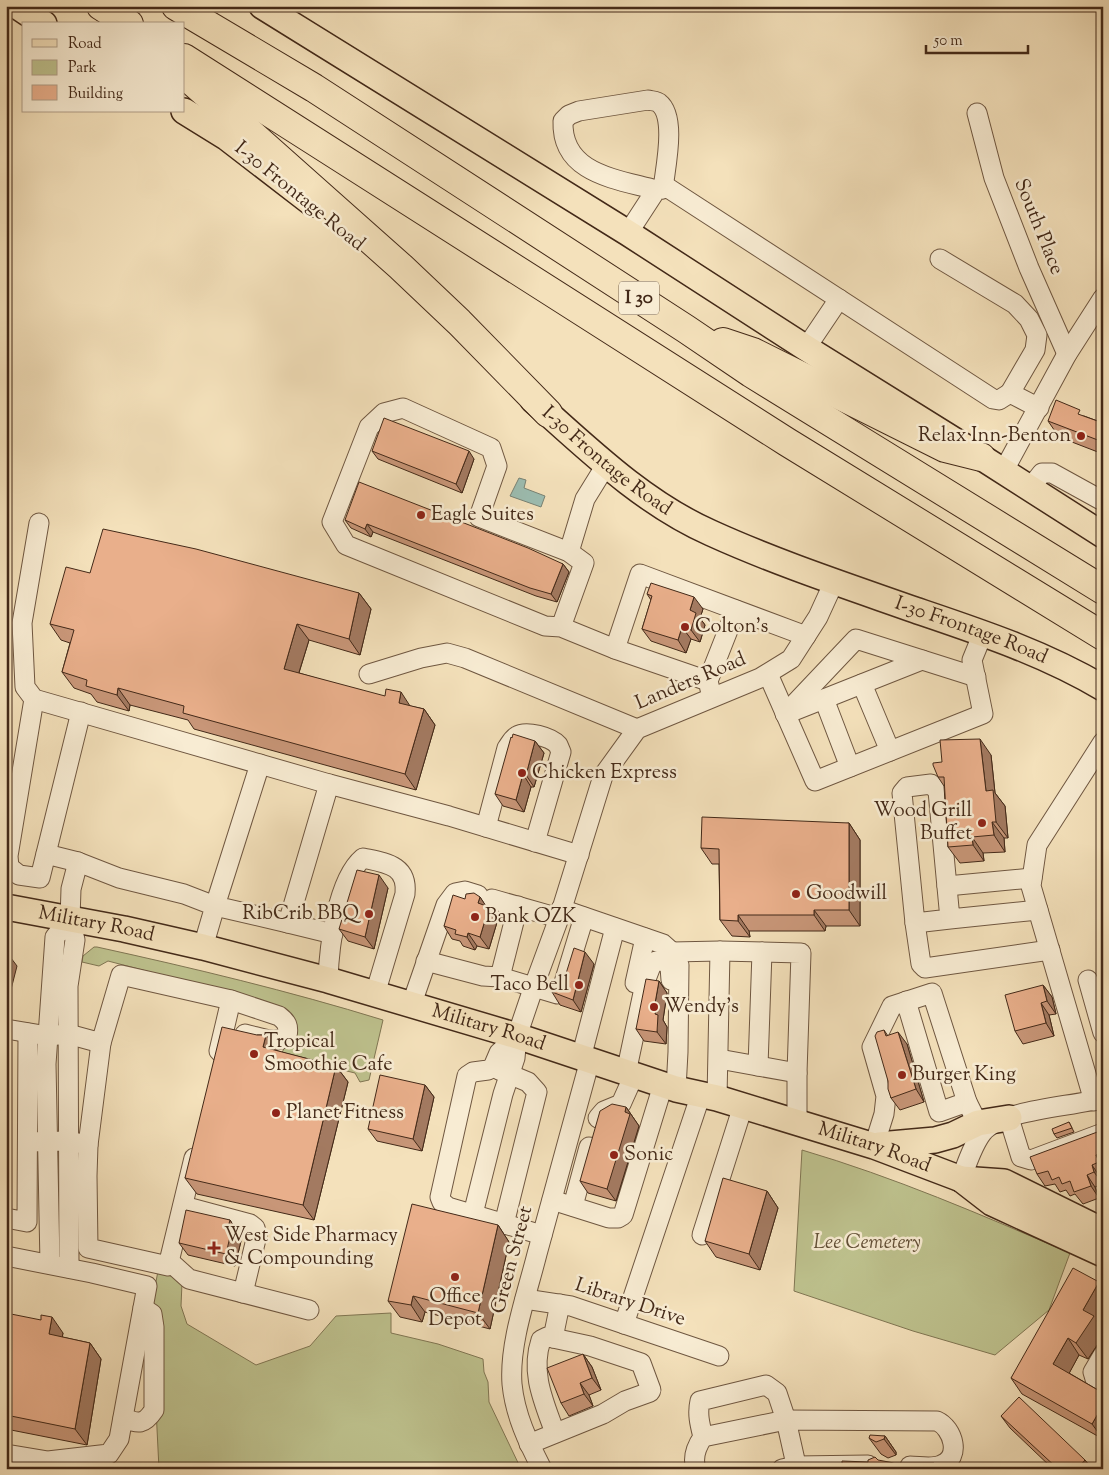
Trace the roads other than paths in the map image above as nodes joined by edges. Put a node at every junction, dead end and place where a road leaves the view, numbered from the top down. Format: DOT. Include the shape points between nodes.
graph roads {
  1 [pos="16,6"];
  2 [pos="101,6"];
  3 [pos="176,6"];
  4 [pos="262,6"];
  5 [pos="41,22"];
  6 [pos="125,22"];
  7 [pos="185,59"];
  8 [pos="185,75"];
  9 [pos="185,112"];
  10 [pos="976,112"];
  11 [pos="660,189"];
  12 [pos="628,233"];
  13 [pos="940,259"];
  14 [pos="1103,298"];
  15 [pos="839,299"];
  16 [pos="686,329"];
  17 [pos="806,348"];
  18 [pos="1067,354"];
  19 [pos="1010,392"];
  20 [pos="1039,408"];
  21 [pos="548,413"];
  22 [pos="981,456"];
  23 [pos="606,465"];
  24 [pos="1003,472"];
  25 [pos="1030,488"];
  26 [pos="1102,500"];
  27 [pos="39,523"];
  28 [pos="1095,530"];
  29 [pos="569,552"];
  30 [pos="834,582"];
  31 [pos="1103,590"];
  32 [pos="736,610"];
  33 [pos="561,627"];
  34 [pos="984,633"];
  35 [pos="806,636"];
  36 [pos="1103,636"];
  37 [pos="615,649"];
  38 [pos="922,660"];
  39 [pos="368,674"];
  40 [pos="768,674"];
  41 [pos="976,678"];
  42 [pos="862,684"];
  43 [pos="1103,688"];
  44 [pos="710,689"];
  45 [pos="34,699"];
  46 [pos="824,699"];
  47 [pos="80,712"];
  48 [pos="786,714"];
  49 [pos="637,729"];
  50 [pos="1103,742"];
  51 [pos="890,751"];
  52 [pos="260,764"];
  53 [pos="850,767"];
  54 [pos="329,784"];
  55 [pos="486,827"];
  56 [pos="535,842"];
  57 [pos="46,854"];
  58 [pos="579,855"];
  59 [pos="78,862"];
  60 [pos="1032,878"];
  61 [pos="947,886"];
  62 [pos="215,906"];
  63 [pos="518,906"];
  64 [pos="6,907"];
  65 [pos="1038,910"];
  66 [pos="560,913"];
  67 [pos="584,917"];
  68 [pos="70,918"];
  69 [pos="950,919"];
  70 [pos="288,923"];
  71 [pos="915,923"];
  72 [pos="615,928"];
  73 [pos="332,934"];
  74 [pos="645,938"];
  75 [pos="203,947"];
  76 [pos="1050,950"];
  77 [pos="720,951"];
  78 [pos="672,952"];
  79 [pos="762,952"];
  80 [pos="426,961"];
  81 [pos="500,977"];
  82 [pos="328,980"];
  83 [pos="1098,982"];
  84 [pos="534,986"];
  85 [pos="1062,988"];
  86 [pos="375,994"];
  87 [pos="1103,998"];
  88 [pos="231,1000"];
  89 [pos="906,1001"];
  90 [pos="411,1006"];
  91 [pos="679,1010"];
  92 [pos="6,1029"];
  93 [pos="224,1029"];
  94 [pos="28,1033"];
  95 [pos="1103,1033"];
  96 [pos="68,1034"];
  97 [pos="48,1036"];
  98 [pos="517,1036"];
  99 [pos="101,1043"];
  100 [pos="585,1059"];
  101 [pos="718,1059"];
  102 [pos="758,1066"];
  103 [pos="215,1068"];
  104 [pos="501,1071"];
  105 [pos="626,1073"];
  106 [pos="797,1073"];
  107 [pos="670,1087"];
  108 [pos="709,1096"];
  109 [pos="1098,1100"];
  110 [pos="743,1106"];
  111 [pos="973,1112"];
  112 [pos="1009,1118"];
  113 [pos="797,1122"];
  114 [pos="1103,1133"];
  115 [pos="48,1141"];
  116 [pos="68,1141"];
  117 [pos="28,1142"];
  118 [pos="197,1144"];
  119 [pos="88,1145"];
  120 [pos="874,1146"];
  121 [pos="961,1179"];
  122 [pos="552,1200"];
  123 [pos="183,1206"];
  124 [pos="572,1206"];
  125 [pos="472,1214"];
  126 [pos="6,1218"];
  127 [pos="504,1224"];
  128 [pos="1103,1231"];
  129 [pos="542,1235"];
  130 [pos="702,1235"];
  131 [pos="1103,1254"];
  132 [pos="6,1256"];
  133 [pos="163,1263"];
  134 [pos="50,1264"];
  135 [pos="69,1268"];
  136 [pos="147,1286"];
  137 [pos="243,1293"];
  138 [pos="525,1299"];
  139 [pos="560,1304"];
  140 [pos="143,1308"];
  141 [pos="309,1310"];
  142 [pos="624,1324"];
  143 [pos="553,1338"];
  144 [pos="1103,1355"];
  145 [pos="719,1356"];
  146 [pos="1103,1386"];
  147 [pos="123,1418"];
  148 [pos="786,1420"];
  149 [pos="555,1433"];
  150 [pos="703,1437"];
  151 [pos="529,1444"];
  152 [pos="6,1454"];
  153 [pos="792,1468"];
  154 [pos="542,1469"];
  155 [pos="696,1469"];
  1 -- 5 [label="main road"];
  2 -- 6 [label="highway"];
  3 -- 16 [label="highway, I 30" via="314,88"];
  4 -- 12 [label="main road"];
  7 -- 36 [label="highway, I 30" via="779,436"];
  8 -- 21 [label="highway" via="401,267"];
  9 -- 21 [label="main road, I-30 Frontage Road" via="226,137 311,202"];
  10 -- 18 [label="street, South Place" via="994,178 1028,268"];
  11 -- 11 [label="street" via="669,123 666,110 658,102 648,100 580,112 569,115 564,121 563,131 568,147 582,166 595,173"];
  11 -- 12 [label="street"];
  11 -- 15 [label="street" via="668,188"];
  12 -- 17 [label="main road"];
  13 -- 19 [label="street" via="1016,304 1029,319 1037,335 1035,350"];
  14 -- 18 [label="street"];
  15 -- 17 [label="street"];
  15 -- 19 [label="street" via="993,399 999,400"];
  16 -- 22 [label="highway" via="753,352 945,448"];
  16 -- 31 [label="highway, I 30" via="751,374"];
  17 -- 22 [label="main road"];
  18 -- 20 [label="street"];
  19 -- 20 [label="street"];
  20 -- 24 [label="street"];
  21 -- 23 [label="main road, I-30 Frontage Road"];
  22 -- 24 [label="main road"];
  23 -- 29 [label="street" via="585,498"];
  23 -- 30 [label="main road, I-30 Frontage Road" via="658,504 710,532"];
  24 -- 25 [label="main road"];
  25 -- 26 [label="street" via="1042,473 1052,472"];
  25 -- 28 [label="main road"];
  26 -- 28 [label="street" via="1097,505"];
  27 -- 45 [label="street" via="22,623 25,687"];
  29 -- 33 [label="street" via="584,563"];
  29 -- 33 [label="street" via="479,517 497,466 490,448 403,408 384,413 369,427 332,522 346,545 545,626"];
  30 -- 34 [label="main road, I-30 Frontage Road"];
  30 -- 35 [label="street, Landers Road"];
  32 -- 35 [label="street"];
  32 -- 37 [label="street" via="640,574"];
  32 -- 44 [label="street"];
  33 -- 37 [label="street"];
  34 -- 41 [label="street" via="972,660"];
  34 -- 43 [label="main road, I-30 Frontage Road"];
  35 -- 40 [label="street, Landers Road" via="791,660"];
  37 -- 44 [label="street"];
  38 -- 41 [label="street"];
  38 -- 42 [label="street"];
  38 -- 48 [label="street" via="856,639"];
  39 -- 49 [label="street" via="447,653"];
  40 -- 44 [label="street, Landers Road"];
  40 -- 48 [label="street"];
  41 -- 51 [label="street" via="983,714"];
  42 -- 46 [label="street"];
  42 -- 51 [label="street"];
  44 -- 49 [label="street, Landers Road"];
  45 -- 47 [label="street"];
  45 -- 57 [label="street" via="8,856 10,867 19,874 40,878"];
  46 -- 48 [label="street"];
  46 -- 53 [label="street"];
  47 -- 52 [label="street"];
  47 -- 57 [label="street"];
  48 -- 53 [label="street" via="815,781"];
  49 -- 58 [label="street, Landers Road" via="603,776"];
  50 -- 60 [label="street" via="1037,845"];
  51 -- 53 [label="street"];
  52 -- 54 [label="street"];
  52 -- 62 [label="street"];
  54 -- 55 [label="street"];
  54 -- 70 [label="street"];
  55 -- 56 [label="street"];
  55 -- 56 [label="street" via="507,748 518,735 533,734 558,745 561,752"];
  56 -- 58 [label="street"];
  57 -- 59 [label="street"];
  58 -- 66 [label="street, Landers Road"];
  59 -- 62 [label="street" via="119,878 184,894"];
  59 -- 68 [label="street" via="71,890"];
  60 -- 61 [label="street"];
  60 -- 65 [label="street"];
  61 -- 69 [label="street"];
  61 -- 71 [label="street" via="938,791 932,784 907,787 902,793"];
  62 -- 70 [label="street"];
  62 -- 75 [label="street"];
  63 -- 66 [label="street"];
  63 -- 80 [label="street" via="465,892 455,893 446,905"];
  63 -- 81 [label="street"];
  64 -- 68 [label="main road, Military Road"];
  65 -- 69 [label="street"];
  65 -- 76 [label="street"];
  66 -- 67 [label="street"];
  66 -- 84 [label="street, Landers Road"];
  67 -- 72 [label="street"];
  67 -- 84 [label="street" via="562,989 557,994"];
  68 -- 75 [label="main road, Military Road"];
  68 -- 96 [label="street" via="75,940 68,986"];
  68 -- 97 [label="street" via="55,936"];
  69 -- 71 [label="street"];
  70 -- 73 [label="street"];
  71 -- 76 [label="street" via="921,964 925,968"];
  72 -- 74 [label="street"];
  72 -- 100 [label="street, Green Street"];
  73 -- 82 [label="street"];
  73 -- 86 [label="street" via="351,872 358,863 364,858 398,869 404,877 405,894"];
  74 -- 78 [label="street"];
  74 -- 105 [label="street"];
  75 -- 82 [label="main road, Military Road"];
  76 -- 85 [label="street"];
  77 -- 78 [label="street"];
  77 -- 79 [label="street"];
  77 -- 101 [label="street"];
  78 -- 91 [label="street" via="679,966"];
  79 -- 102 [label="street"];
  79 -- 106 [label="street" via="801,953"];
  80 -- 81 [label="street" via="483,976"];
  80 -- 90 [label="street"];
  81 -- 84 [label="street"];
  82 -- 86 [label="main road, Military Road"];
  83 -- 85 [label="street"];
  83 -- 87 [label="street"];
  83 -- 95 [label="street"];
  84 -- 98 [label="street, Landers Road"];
  85 -- 109 [label="street"];
  86 -- 90 [label="main road, Military Road"];
  88 -- 93 [label="street"];
  88 -- 93 [label="street" via="279,1016 286,1021 288,1036 282,1040 271,1040"];
  88 -- 99 [label="street" via="120,975"];
  89 -- 111 [label="street" via="939,1112"];
  89 -- 111 [label="street" via="932,993"];
  89 -- 120 [label="street" via="892,1006 872,1047 886,1096"];
  90 -- 98 [label="main road, Military Road"];
  91 -- 105 [label="street" via="673,996 670,967 664,961 656,961 646,979"];
  91 -- 107 [label="street"];
  92 -- 94 [label="street"];
  93 -- 103 [label="street"];
  94 -- 97 [label="street"];
  94 -- 117 [label="street"];
  96 -- 97 [label="street"];
  96 -- 99 [label="street"];
  96 -- 116 [label="street"];
  97 -- 115 [label="street"];
  98 -- 100 [label="main road, Military Road"];
  98 -- 104 [label="street" via="499,1053"];
  99 -- 119 [label="street"];
  100 -- 105 [label="main road, Military Road"];
  100 -- 122 [label="street, Green Street"];
  101 -- 102 [label="street"];
  101 -- 108 [label="street"];
  102 -- 106 [label="street"];
  104 -- 125 [label="street" via="503,1094"];
  104 -- 125 [label="street" via="473,1072 467,1076 440,1197 448,1207"];
  104 -- 127 [label="street" via="528,1082 537,1092"];
  105 -- 107 [label="main road, Military Road"];
  105 -- 124 [label="street" via="621,1104 598,1118"];
  106 -- 113 [label="street"];
  107 -- 108 [label="main road, Military Road"];
  107 -- 124 [label="street" via="623,1215 609,1218"];
  108 -- 110 [label="main road, Military Road"];
  108 -- 142 [label="street"];
  109 -- 112 [label="street"];
  110 -- 113 [label="main road, Military Road"];
  110 -- 130 [label="street"];
  111 -- 112 [label="main road"];
  111 -- 120 [label="main road" via="953,1135"];
  111 -- 121 [label="street" via="971,1153"];
  112 -- 114 [label="street" via="1021,1157 1031,1160"];
  113 -- 120 [label="main road, Military Road"];
  115 -- 116 [label="street"];
  115 -- 117 [label="street"];
  115 -- 134 [label="street"];
  116 -- 119 [label="street"];
  116 -- 135 [label="street"];
  117 -- 126 [label="street" via="27,1222"];
  118 -- 123 [label="street"];
  119 -- 133 [label="street" via="88,1248"];
  120 -- 121 [label="main road, Military Road"];
  121 -- 128 [label="main road, Military Road" via="1004,1182"];
  121 -- 131 [label="main road, Military Road" via="992,1203"];
  122 -- 124 [label="street"];
  122 -- 129 [label="street, Green Street"];
  123 -- 133 [label="street"];
  123 -- 137 [label="street" via="255,1228 257,1235"];
  125 -- 127 [label="street"];
  127 -- 129 [label="street"];
  129 -- 138 [label="street, Green Street"];
  132 -- 134 [label="street"];
  133 -- 136 [label="street"];
  133 -- 137 [label="street" via="188,1279"];
  134 -- 135 [label="street"];
  135 -- 136 [label="street"];
  136 -- 140 [label="street"];
  137 -- 141 [label="street"];
  138 -- 139 [label="street, Library Drive"];
  138 -- 151 [label="street, Green Street" via="512,1368 514,1401"];
  139 -- 142 [label="street, Library Drive"];
  139 -- 143 [label="street"];
  140 -- 147 [label="street"];
  140 -- 147 [label="street" via="152,1314 154,1327 154,1410 147,1420 137,1423"];
  142 -- 145 [label="street, Library Drive"];
  143 -- 149 [label="street" via="541,1340 536,1366 538,1386"];
  143 -- 149 [label="street" via="639,1361 651,1390"];
  144 -- 146 [label="street" via="1093,1372 1096,1382"];
  147 -- 152 [label="street" via="119,1439 109,1454 48,1461"];
  148 -- 150 [label="street"];
  148 -- 150 [label="street" via="777,1393 766,1385 700,1402 698,1418"];
  148 -- 153 [label="street"];
  148 -- 153 [label="street" via="937,1421 946,1428 954,1447 946,1463 936,1466"];
  149 -- 151 [label="street"];
  150 -- 155 [label="street" via="694,1455"];
  151 -- 154 [label="street, Green Street"];
}
